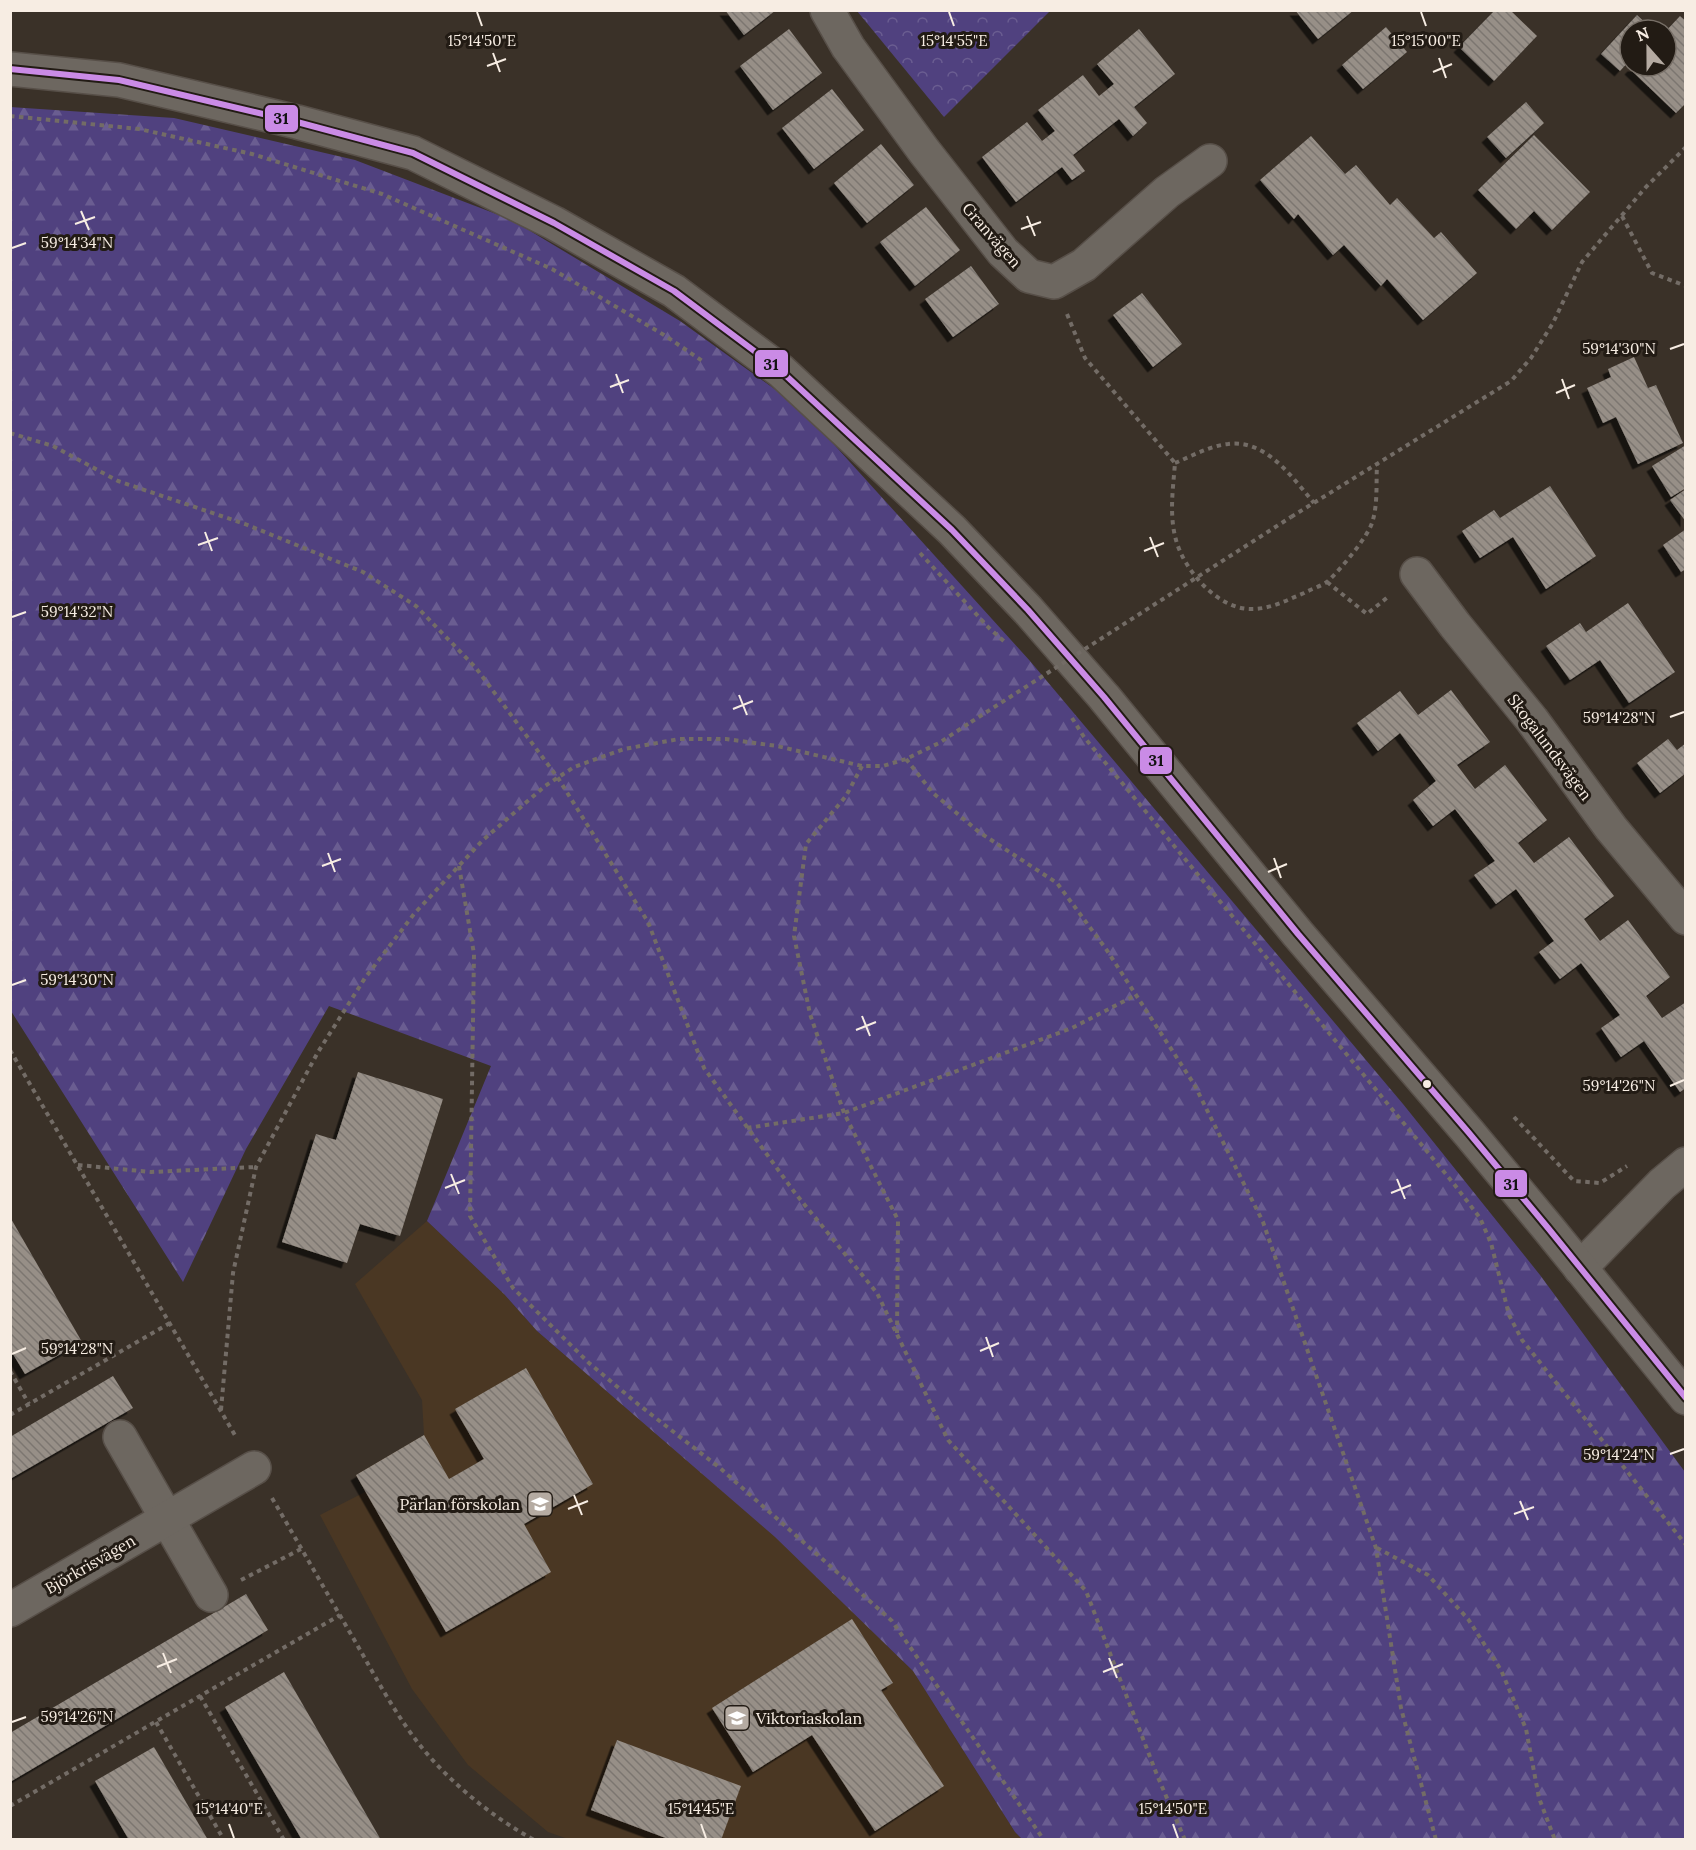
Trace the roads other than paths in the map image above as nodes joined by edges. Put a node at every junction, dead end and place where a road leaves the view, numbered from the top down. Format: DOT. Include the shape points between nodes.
graph roads {
  1 [pos="827,10"];
  2 [pos="10,69"];
  3 [pos="1210,161"];
  4 [pos="1417,574"];
  5 [pos="1686,918"];
  6 [pos="1686,1164"];
  7 [pos="1580,1268"];
  8 [pos="1686,1398"];
  9 [pos="120,1437"];
  10 [pos="254,1468"];
  11 [pos="169,1519"];
  12 [pos="211,1595"];
  13 [pos="10,1610"];
  1 -- 3 [label="street, Granvägen" via="855,57 924,151 1004,252 1029,276 1054,282 1084,265 1167,192"];
  2 -- 7 [label="street" via="119,80 413,153 554,223 674,291 782,371 952,530 1028,610"];
  4 -- 5 [label="street, Skogalundsvägen" via="1611,828"];
  6 -- 7 [label="street"];
  7 -- 8 [label="street"];
  9 -- 11 [label="street"];
  10 -- 11 [label="street, Björkrisvägen"];
  11 -- 12 [label="street"];
  11 -- 13 [label="street, Björkrisvägen"];
}
